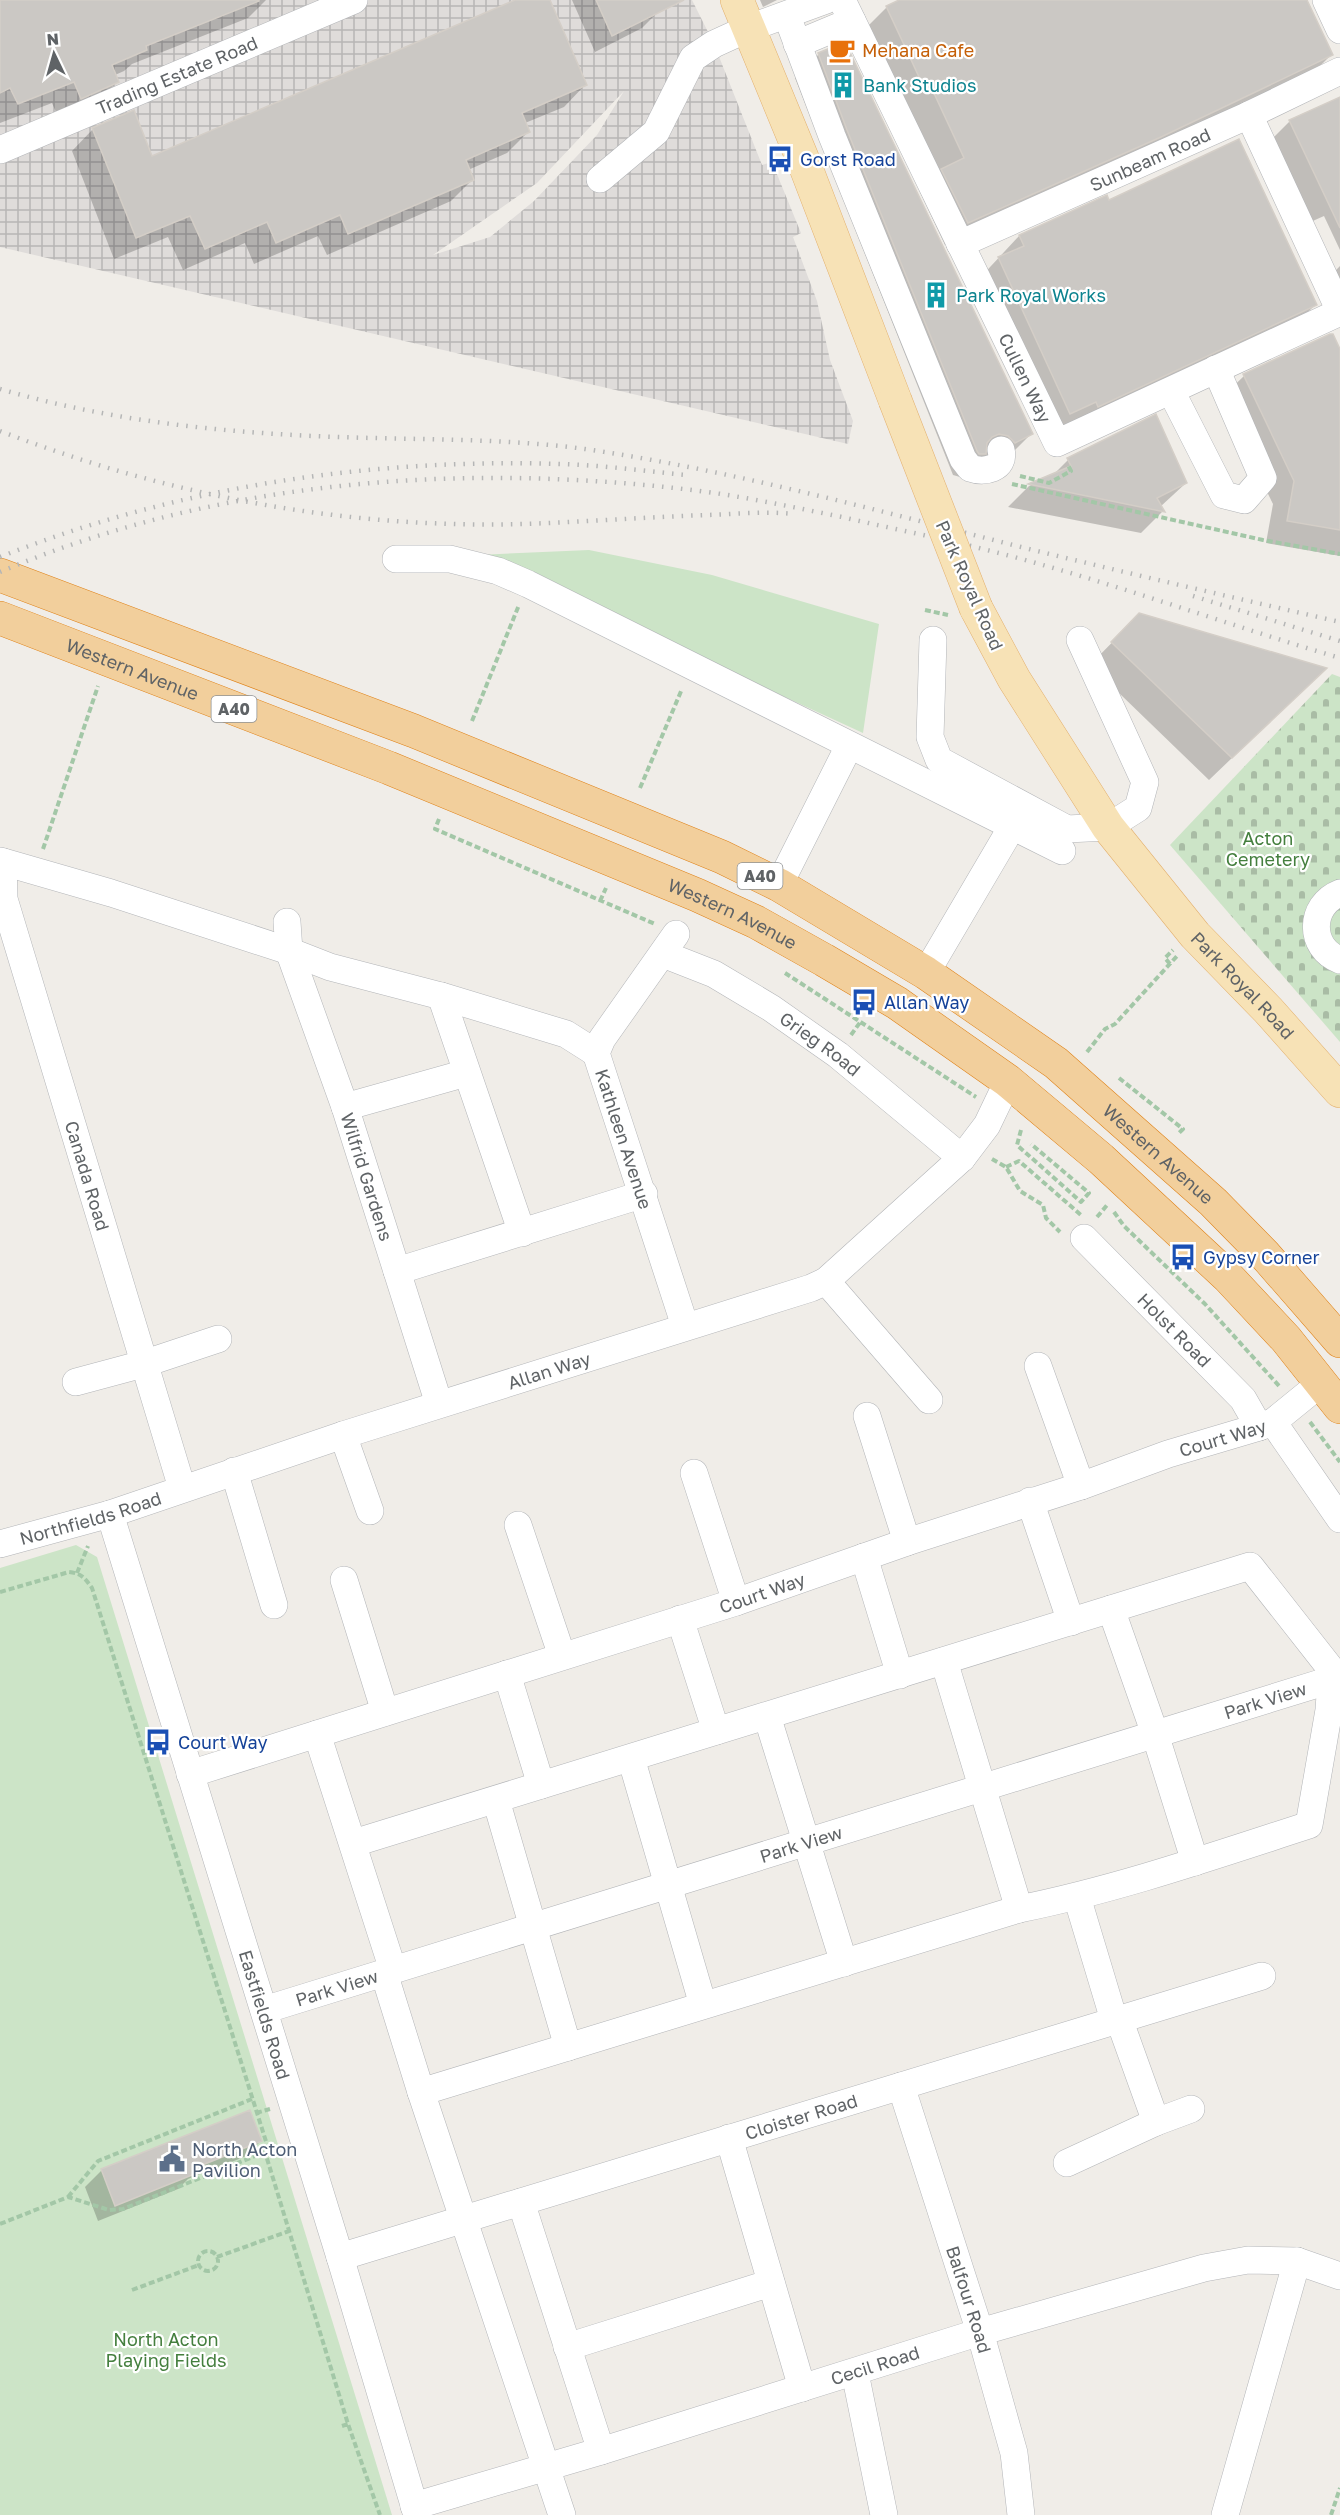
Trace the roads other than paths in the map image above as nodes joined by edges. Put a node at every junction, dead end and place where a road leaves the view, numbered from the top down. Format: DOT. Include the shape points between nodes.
graph roads {
  1 [pos="354,0"];
  2 [pos="826,0"];
  3 [pos="1326,0"];
  4 [pos="847,11"];
  5 [pos="743,14"];
  6 [pos="787,16"];
  7 [pos="1340,30"];
  8 [pos="797,44"];
  9 [pos="1340,71"];
  10 [pos="1249,115"];
  11 [pos="0,150"];
  12 [pos="600,179"];
  13 [pos="960,244"];
  14 [pos="1340,311"];
  15 [pos="1216,369"];
  16 [pos="1170,391"];
  17 [pos="1001,450"];
  18 [pos="396,559"];
  19 [pos="0,575"];
  20 [pos="10,622"];
  21 [pos="933,640"];
  22 [pos="1080,640"];
  23 [pos="849,746"];
  24 [pos="1013,825"];
  25 [pos="1108,827"];
  26 [pos="1062,851"];
  27 [pos="2,861"];
  28 [pos="779,885"];
  29 [pos="1340,893"];
  30 [pos="287,922"];
  31 [pos="669,944"];
  32 [pos="289,951"];
  33 [pos="1340,960"];
  34 [pos="926,973"];
  35 [pos="441,996"];
  36 [pos="596,1053"];
  37 [pos="466,1073"];
  38 [pos="1008,1081"];
  39 [pos="1340,1090"];
  40 [pos="345,1107"];
  41 [pos="978,1135"];
  42 [pos="644,1194"];
  43 [pos="1086,1226"];
  44 [pos="522,1233"];
  45 [pos="397,1271"];
  46 [pos="826,1281"];
  47 [pos="685,1326"];
  48 [pos="218,1339"];
  49 [pos="1340,1341"];
  50 [pos="143,1364"];
  51 [pos="1038,1366"];
  52 [pos="76,1382"];
  53 [pos="1330,1395"];
  54 [pos="929,1400"];
  55 [pos="439,1404"];
  56 [pos="867,1416"];
  57 [pos="1266,1424"];
  58 [pos="343,1435"];
  59 [pos="234,1471"];
  60 [pos="694,1473"];
  61 [pos="1081,1486"];
  62 [pos="182,1488"];
  63 [pos="1030,1501"];
  64 [pos="370,1511"];
  65 [pos="110,1514"];
  66 [pos="1340,1519"];
  67 [pos="518,1525"];
  68 [pos="907,1542"];
  69 [pos="0,1544"];
  70 [pos="864,1557"];
  71 [pos="344,1580"];
  72 [pos="736,1602"];
  73 [pos="274,1605"];
  74 [pos="1111,1609"];
  75 [pos="680,1619"];
  76 [pos="1071,1622"];
  77 [pos="562,1656"];
  78 [pos="944,1661"];
  79 [pos="507,1674"];
  80 [pos="900,1675"];
  81 [pos="1336,1678"];
  82 [pos="385,1712"];
  83 [pos="767,1716"];
  84 [pos="716,1731"];
  85 [pos="317,1734"];
  86 [pos="1155,1734"];
  87 [pos="631,1758"];
  88 [pos="189,1774"];
  89 [pos="541,1785"];
  90 [pos="983,1788"];
  91 [pos="496,1800"];
  92 [pos="354,1843"];
  93 [pos="805,1843"];
  94 [pos="1195,1862"];
  95 [pos="668,1885"];
  96 [pos="1077,1898"];
  97 [pos="1019,1909"];
  98 [pos="532,1927"];
  99 [pos="844,1963"];
  100 [pos="389,1972"];
  101 [pos="1262,1976"];
  102 [pos="703,2005"];
  103 [pos="264,2010"];
  104 [pos="1117,2019"];
  105 [pos="568,2047"];
  106 [pos="901,2086"];
  107 [pos="421,2092"];
  108 [pos="1191,2109"];
  109 [pos="1156,2122"];
  110 [pos="729,2138"];
  111 [pos="1067,2163"];
  112 [pos="521,2202"];
  113 [pos="464,2219"];
  114 [pos="340,2257"];
  115 [pos="1297,2261"];
  116 [pos="1340,2276"];
  117 [pos="771,2283"];
  118 [pos="980,2332"];
  119 [pos="567,2347"];
  120 [pos="855,2373"];
  121 [pos="802,2388"];
  122 [pos="601,2451"];
  123 [pos="546,2467"];
  124 [pos="416,2511"];
  125 [pos="562,2515"];
  126 [pos="884,2515"];
  127 [pos="1021,2515"];
  128 [pos="1225,2515"];
  1 -- 11 [label="street, Trading Estate Road"];
  2 -- 6 [label="street"];
  3 -- 7 [label="street"];
  4 -- 8 [label="street"];
  4 -- 13 [label="street, Cullen Way"];
  5 -- 6 [label="street"];
  5 -- 12 [label="street" via="714,44 693,57 656,132"];
  5 -- 25 [label="main road, Park Royal Road, bridge" via="895,400 966,612 1014,679"];
  6 -- 8 [label="street"];
  8 -- 17 [label="street" via="963,459 970,468 989,470 999,464"];
  9 -- 10 [label="street, Sunbeam Road"];
  10 -- 13 [label="street, Sunbeam Road"];
  10 -- 14 [label="street, Cullen Way"];
  13 -- 16 [label="street, Cullen Way" via="1057,443"];
  14 -- 15 [label="street, Cullen Way"];
  15 -- 16 [label="street, Cullen Way"];
  15 -- 16 [label="street" via="1263,478 1244,500 1224,495"];
  18 -- 23 [label="street" via="450,559 528,584"];
  19 -- 28 [label="highway, Western Avenue / A40" via="414,731 722,857"];
  20 -- 38 [label="highway, Western Avenue / A40" via="388,768 698,895 756,922 897,1003"];
  21 -- 25 [label="street" via="930,737 939,760 1067,829"];
  22 -- 25 [label="street" via="1145,782 1138,808"];
  23 -- 24 [label="street"];
  23 -- 28 [label="street"];
  24 -- 26 [label="street"];
  24 -- 34 [label="street"];
  25 -- 39 [label="main road, Park Royal Road" via="1195,935"];
  27 -- 32 [label="street"];
  27 -- 50 [label="street, Canada Road" via="3,899"];
  28 -- 34 [label="highway, Western Avenue / A40"];
  29 -- 33 [label="street" via="1327,900 1320,910 1316,932 1327,952"];
  30 -- 32 [label="street, Wilfrid Gardens"];
  31 -- 36 [label="street, Kathleen Avenue"];
  31 -- 41 [label="street, Grieg Road" via="838,1055"];
  32 -- 35 [label="street" via="330,967"];
  32 -- 40 [label="street, Wilfrid Gardens"];
  34 -- 49 [label="highway, Western Avenue / A40" via="1056,1063 1160,1154 1265,1255"];
  35 -- 36 [label="street" via="566,1034"];
  35 -- 37 [label="street"];
  36 -- 42 [label="street, Kathleen Avenue"];
  37 -- 40 [label="street"];
  37 -- 44 [label="street"];
  38 -- 41 [label="street, Allan Way"];
  38 -- 53 [label="highway, Western Avenue / A40" via="1101,1159 1228,1277 1286,1339"];
  40 -- 45 [label="street, Wilfrid Gardens"];
  41 -- 46 [label="street, Allan Way"];
  42 -- 44 [label="street"];
  42 -- 47 [label="street, Kathleen Avenue"];
  43 -- 57 [label="street, Holst Road"];
  44 -- 45 [label="street"];
  45 -- 55 [label="street, Wilfrid Gardens"];
  46 -- 47 [label="street, Allan Way"];
  46 -- 54 [label="street"];
  47 -- 55 [label="street, Allan Way"];
  48 -- 50 [label="street"];
  50 -- 52 [label="street"];
  50 -- 62 [label="street, Canada Road"];
  51 -- 61 [label="street"];
  53 -- 57 [label="street, Court Way" via="1296,1405"];
  55 -- 58 [label="street, Allan Way"];
  56 -- 68 [label="street"];
  57 -- 61 [label="street, Court Way"];
  57 -- 66 [label="street, Holst Road"];
  58 -- 59 [label="street, Allan Way"];
  58 -- 64 [label="street"];
  59 -- 62 [label="street, Allan Way"];
  59 -- 73 [label="street"];
  60 -- 72 [label="street"];
  61 -- 63 [label="street, Court Way"];
  62 -- 65 [label="street, Northfields Road"];
  63 -- 68 [label="street, Court Way"];
  63 -- 76 [label="street"];
  65 -- 69 [label="street, Northfields Road"];
  65 -- 88 [label="street, Eastfields Road"];
  67 -- 77 [label="street"];
  68 -- 70 [label="street, Court Way"];
  70 -- 72 [label="street, Court Way"];
  70 -- 80 [label="street"];
  71 -- 82 [label="street"];
  72 -- 75 [label="street, Court Way"];
  74 -- 76 [label="street"];
  74 -- 81 [label="street" via="1250,1566"];
  74 -- 86 [label="street"];
  75 -- 77 [label="street, Court Way"];
  75 -- 84 [label="street"];
  76 -- 78 [label="street"];
  77 -- 79 [label="street, Court Way"];
  78 -- 80 [label="street"];
  78 -- 90 [label="street"];
  79 -- 82 [label="street, Court Way"];
  79 -- 89 [label="street"];
  80 -- 83 [label="street"];
  81 -- 86 [label="street, Park View"];
  81 -- 94 [label="street" via="1309,1825"];
  82 -- 85 [label="street, Court Way"];
  83 -- 84 [label="street"];
  83 -- 93 [label="street"];
  84 -- 87 [label="street"];
  85 -- 88 [label="street, Court Way"];
  85 -- 92 [label="street"];
  86 -- 90 [label="street, Park View"];
  86 -- 94 [label="street"];
  87 -- 89 [label="street"];
  87 -- 95 [label="street"];
  88 -- 103 [label="street, Eastfields Road"];
  89 -- 91 [label="street"];
  90 -- 93 [label="street, Park View"];
  90 -- 97 [label="street"];
  91 -- 92 [label="street"];
  91 -- 98 [label="street"];
  92 -- 100 [label="street"];
  93 -- 95 [label="street, Park View"];
  93 -- 99 [label="street"];
  94 -- 96 [label="street"];
  95 -- 98 [label="street, Park View"];
  95 -- 102 [label="street"];
  96 -- 97 [label="street"];
  96 -- 104 [label="street"];
  97 -- 99 [label="street"];
  98 -- 100 [label="street, Park View"];
  98 -- 105 [label="street"];
  99 -- 102 [label="street"];
  100 -- 103 [label="street, Park View"];
  100 -- 107 [label="street"];
  101 -- 104 [label="street, Cloister Road"];
  102 -- 105 [label="street"];
  103 -- 114 [label="street, Eastfields Road"];
  104 -- 106 [label="street, Cloister Road"];
  104 -- 109 [label="street"];
  105 -- 107 [label="street"];
  106 -- 110 [label="street, Cloister Road"];
  106 -- 118 [label="street, Balfour Road"];
  107 -- 113 [label="street"];
  108 -- 109 [label="street"];
  109 -- 111 [label="street"];
  110 -- 112 [label="street, Cloister Road"];
  110 -- 117 [label="street"];
  112 -- 113 [label="street, Cloister Road"];
  112 -- 119 [label="street"];
  113 -- 114 [label="street, Cloister Road"];
  113 -- 123 [label="street"];
  114 -- 124 [label="street, Eastfields Road"];
  115 -- 116 [label="street, Cecil Road"];
  115 -- 118 [label="street, Cecil Road" via="1248,2260 1204,2268"];
  115 -- 128 [label="street"];
  117 -- 119 [label="street"];
  117 -- 121 [label="street"];
  118 -- 120 [label="street, Cecil Road"];
  118 -- 127 [label="street, Balfour Road" via="1014,2453"];
  119 -- 122 [label="street"];
  120 -- 121 [label="street, Cecil Road"];
  120 -- 126 [label="street"];
  121 -- 122 [label="street, Cecil Road"];
  122 -- 123 [label="street, Cecil Road"];
  123 -- 124 [label="street, Cecil Road"];
  123 -- 125 [label="street"];
}
